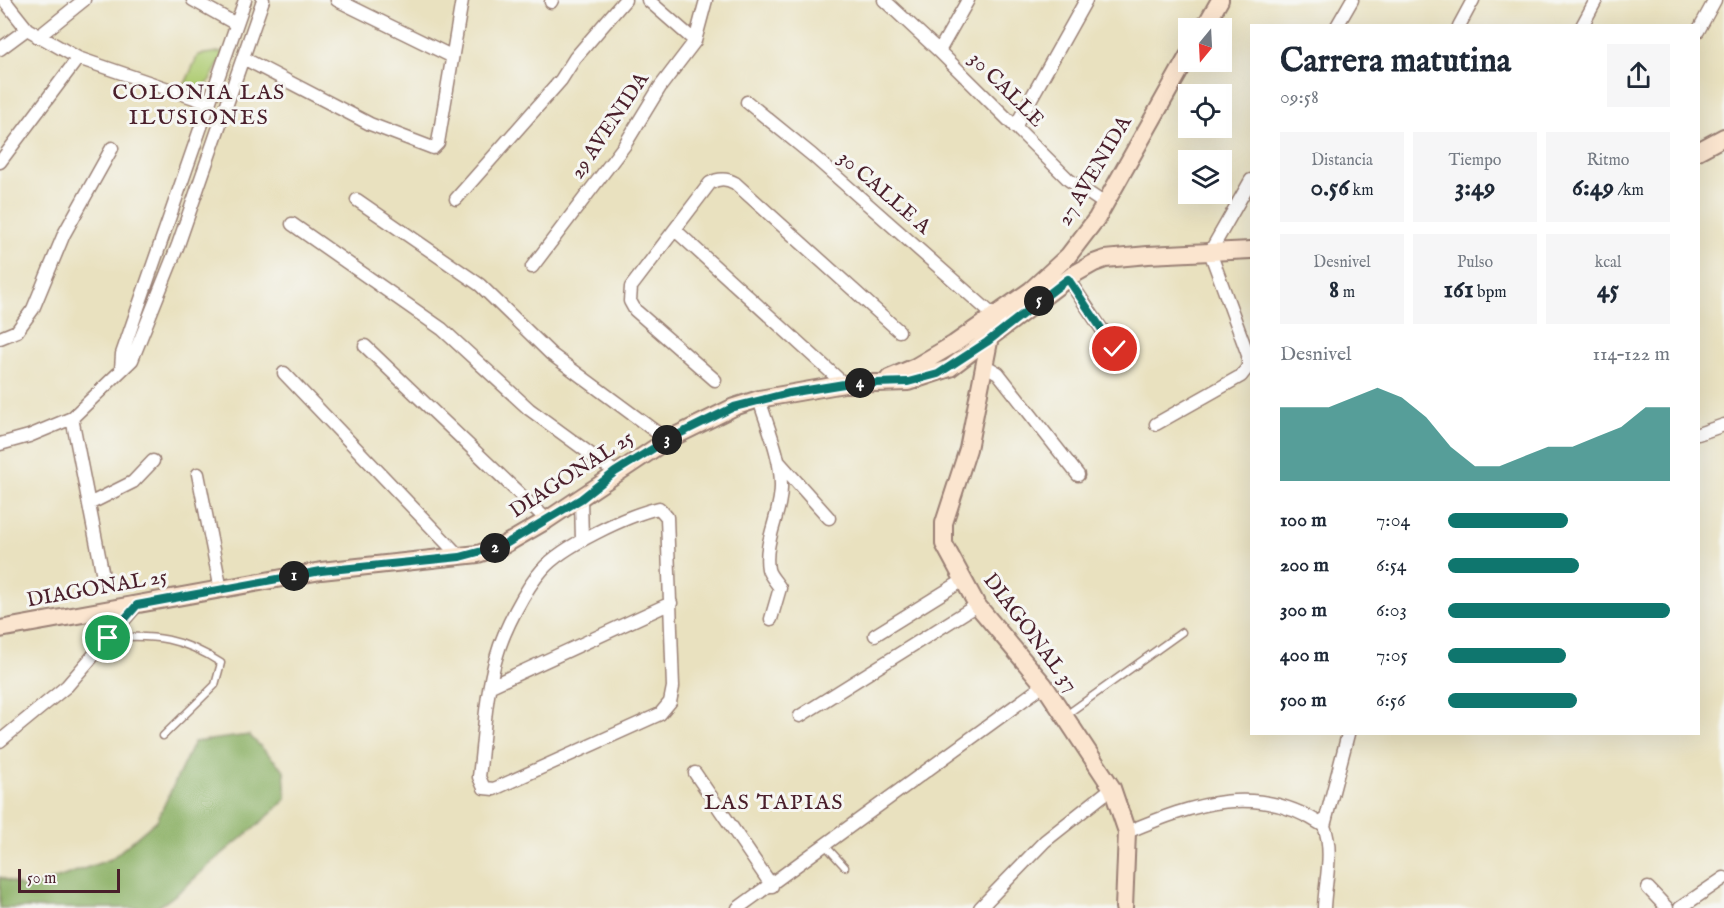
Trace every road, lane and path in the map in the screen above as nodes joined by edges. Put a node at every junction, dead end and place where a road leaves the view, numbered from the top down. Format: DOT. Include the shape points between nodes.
graph roads {
  1 [pos="4,0"];
  2 [pos="84,0"];
  3 [pos="193,0"];
  4 [pos="245,0"];
  5 [pos="263,0"];
  6 [pos="338,0"];
  7 [pos="462,0"];
  8 [pos="625,0"];
  9 [pos="648,0"];
  10 [pos="706,0"];
  11 [pos="884,0"];
  12 [pos="968,0"];
  13 [pos="1086,0"];
  14 [pos="1220,0"];
  15 [pos="1352,0"];
  16 [pos="1473,0"];
  17 [pos="1596,0"];
  18 [pos="1715,0"];
  19 [pos="1210,18"];
  20 [pos="236,24"];
  21 [pos="1338,24"];
  22 [pos="1460,24"];
  23 [pos="1583,24"];
  24 [pos="1700,27"];
  25 [pos="27,29"];
  26 [pos="38,37"];
  27 [pos="695,41"];
  28 [pos="0,49"];
  29 [pos="939,51"];
  30 [pos="451,56"];
  31 [pos="78,58"];
  32 [pos="243,58"];
  33 [pos="1179,72"];
  34 [pos="747,102"];
  35 [pos="209,103"];
  36 [pos="1015,127"];
  37 [pos="1724,137"];
  38 [pos="112,148"];
  39 [pos="1700,150"];
  40 [pos="0,162"];
  41 [pos="1250,182"];
  42 [pos="456,199"];
  43 [pos="357,200"];
  44 [pos="1105,204"];
  45 [pos="292,224"];
  46 [pos="675,230"];
  47 [pos="1079,243"];
  48 [pos="1250,250"];
  49 [pos="1210,252"];
  50 [pos="1094,263"];
  51 [pos="532,267"];
  52 [pos="1068,279"];
  53 [pos="994,316"];
  54 [pos="899,331"];
  55 [pos="0,338"];
  56 [pos="987,342"];
  57 [pos="365,346"];
  58 [pos="1115,349"];
  59 [pos="984,365"];
  60 [pos="121,370"];
  61 [pos="284,373"];
  62 [pos="715,380"];
  63 [pos="877,382"];
  64 [pos="844,384"];
  65 [pos="759,399"];
  66 [pos="72,418"];
  67 [pos="1156,424"];
  68 [pos="1724,425"];
  69 [pos="1700,433"];
  70 [pos="667,440"];
  71 [pos="0,444"];
  72 [pos="153,461"];
  73 [pos="778,461"];
  74 [pos="615,472"];
  75 [pos="198,474"];
  76 [pos="1078,475"];
  77 [pos="581,499"];
  78 [pos="89,504"];
  79 [pos="829,518"];
  80 [pos="547,520"];
  81 [pos="582,540"];
  82 [pos="460,557"];
  83 [pos="103,576"];
  84 [pos="962,581"];
  85 [pos="221,590"];
  86 [pos="671,603"];
  87 [pos="137,605"];
  88 [pos="977,605"];
  89 [pos="771,619"];
  90 [pos="0,629"];
  91 [pos="1182,632"];
  92 [pos="875,635"];
  93 [pos="108,638"];
  94 [pos="1044,685"];
  95 [pos="490,686"];
  96 [pos="800,716"];
  97 [pos="1064,716"];
  98 [pos="1348,735"];
  99 [pos="163,736"];
  100 [pos="0,741"];
  101 [pos="695,773"];
  102 [pos="1112,788"];
  103 [pos="1324,826"];
  104 [pos="1127,832"];
  105 [pos="825,845"];
  106 [pos="845,867"];
  107 [pos="1724,878"];
  108 [pos="772,886"];
  109 [pos="1648,888"];
  110 [pos="738,908"];
  111 [pos="980,908"];
  112 [pos="1124,908"];
  113 [pos="1324,908"];
  114 [pos="1667,908"];
  115 [pos="1680,908"];
  1 -- 25 [label="street"];
  2 -- 26 [label="street"];
  3 -- 20 [label="street"];
  4 -- 20 [label="street"];
  5 -- 32 [label="street"];
  6 -- 30 [label="street"];
  7 -- 30 [label="street"];
  8 -- 42 [label="street" via="561,80"];
  9 -- 27 [label="street"];
  10 -- 27 [label="street, 29 AVENIDA"];
  11 -- 29 [label="street, 30 CALLE"];
  12 -- 29 [label="street"];
  13 -- 36 [label="street"];
  14 -- 19 [label="main road"];
  15 -- 21 [label="street"];
  16 -- 22 [label="street"];
  17 -- 23 [label="street"];
  18 -- 24 [label="street"];
  20 -- 35 [label="street"];
  25 -- 26 [label="street"];
  25 -- 28 [label="street"];
  26 -- 31 [label="street"];
  27 -- 51 [label="street, 29 AVENIDA" via="660,87 624,146"];
  29 -- 36 [label="street, 30 CALLE"];
  30 -- 32 [label="street" via="438,143 433,148 370,124"];
  31 -- 35 [label="street"];
  31 -- 40 [label="street"];
  32 -- 60 [label="street" via="157,302 132,360"];
  33 -- 44 [label="main road, 27 AVENIDA"];
  34 -- 53 [label="street, 30 CALLE A"];
  35 -- 60 [label="street" via="122,354"];
  36 -- 44 [label="street, 30 CALLE" via="1069,180"];
  37 -- 39 [label="main road"];
  38 -- 55 [label="street" via="68,226 33,309 17,331"];
  41 -- 49 [label="street"];
  43 -- 70 [label="street" via="480,285 551,354"];
  44 -- 47 [label="main road, 27 AVENIDA"];
  45 -- 74 [label="street" via="442,329 530,409"];
  46 -- 54 [label="street" via="710,183 731,180"];
  46 -- 62 [label="street" via="631,287 630,301 635,310"];
  46 -- 64 [label="street"];
  47 -- 50 [label="main road"];
  47 -- 53 [label="main road, 27 AVENIDA" via="1031,290"];
  48 -- 49 [label="main road, DIAGONAL 25"];
  49 -- 50 [label="main road, DIAGONAL 25" via="1120,257"];
  49 -- 67 [label="street" via="1248,356 1248,367 1241,376"];
  50 -- 52 [label="main road, DIAGONAL 25"];
  52 -- 56 [label="main road, DIAGONAL 25"];
  52 -- 58 [label="street"];
  53 -- 56 [label="main road, DIAGONAL 37"];
  53 -- 63 [label="main road, DIAGONAL 25" via="934,357"];
  56 -- 59 [label="main road, DIAGONAL 37"];
  56 -- 63 [label="main road, DIAGONAL 25" via="938,374 908,382"];
  57 -- 80 [label="street"];
  59 -- 76 [label="street" via="998,373"];
  59 -- 84 [label="main road, DIAGONAL 37" via="968,448 943,528 944,544"];
  60 -- 66 [label="street"];
  61 -- 82 [label="street"];
  63 -- 64 [label="main road, DIAGONAL 25"];
  64 -- 65 [label="main road, DIAGONAL 25"];
  65 -- 70 [label="main road, DIAGONAL 25"];
  65 -- 73 [label="street"];
  66 -- 71 [label="street"];
  66 -- 78 [label="street"];
  68 -- 69 [label="street"];
  70 -- 74 [label="main road, DIAGONAL 25"];
  72 -- 78 [label="street" via="133,482"];
  73 -- 79 [label="street"];
  73 -- 89 [label="street" via="780,507 769,545 768,570 780,588"];
  74 -- 77 [label="main road, DIAGONAL 25"];
  75 -- 85 [label="street"];
  77 -- 80 [label="main road, DIAGONAL 25"];
  77 -- 81 [label="street"];
  78 -- 83 [label="street"];
  80 -- 82 [label="main road, DIAGONAL 25" via="504,545"];
  81 -- 86 [label="street" via="658,508 667,518"];
  81 -- 95 [label="street" via="542,569 497,654"];
  82 -- 85 [label="main road, DIAGONAL 25" via="321,571"];
  84 -- 88 [label="main road, DIAGONAL 37"];
  84 -- 92 [label="street"];
  85 -- 87 [label="main road, DIAGONAL 25"];
  86 -- 95 [label="street"];
  86 -- 95 [label="street" via="673,687 670,702 660,714 494,789 484,788 479,777"];
  87 -- 90 [label="main road, DIAGONAL 25"];
  87 -- 93 [label="street"];
  88 -- 94 [label="main road, DIAGONAL 37"];
  88 -- 96 [label="street"];
  91 -- 97 [label="lane"];
  93 -- 99 [label="lane" via="144,635 173,640 221,663 215,685"];
  93 -- 100 [label="street" via="67,686"];
  94 -- 97 [label="main road, DIAGONAL 37"];
  94 -- 105 [label="street"];
  97 -- 102 [label="main road, DIAGONAL 37"];
  98 -- 103 [label="street"];
  101 -- 108 [label="street"];
  102 -- 104 [label="main road, DIAGONAL 37"];
  102 -- 111 [label="street" via="1045,841"];
  103 -- 104 [label="street" via="1284,807 1253,800 1225,800 1196,806"];
  103 -- 113 [label="street" via="1329,854"];
  104 -- 112 [label="main road, DIAGONAL 37"];
  105 -- 106 [label="lane"];
  105 -- 108 [label="street"];
  107 -- 115 [label="street"];
  108 -- 110 [label="street"];
  109 -- 114 [label="street"];
}
